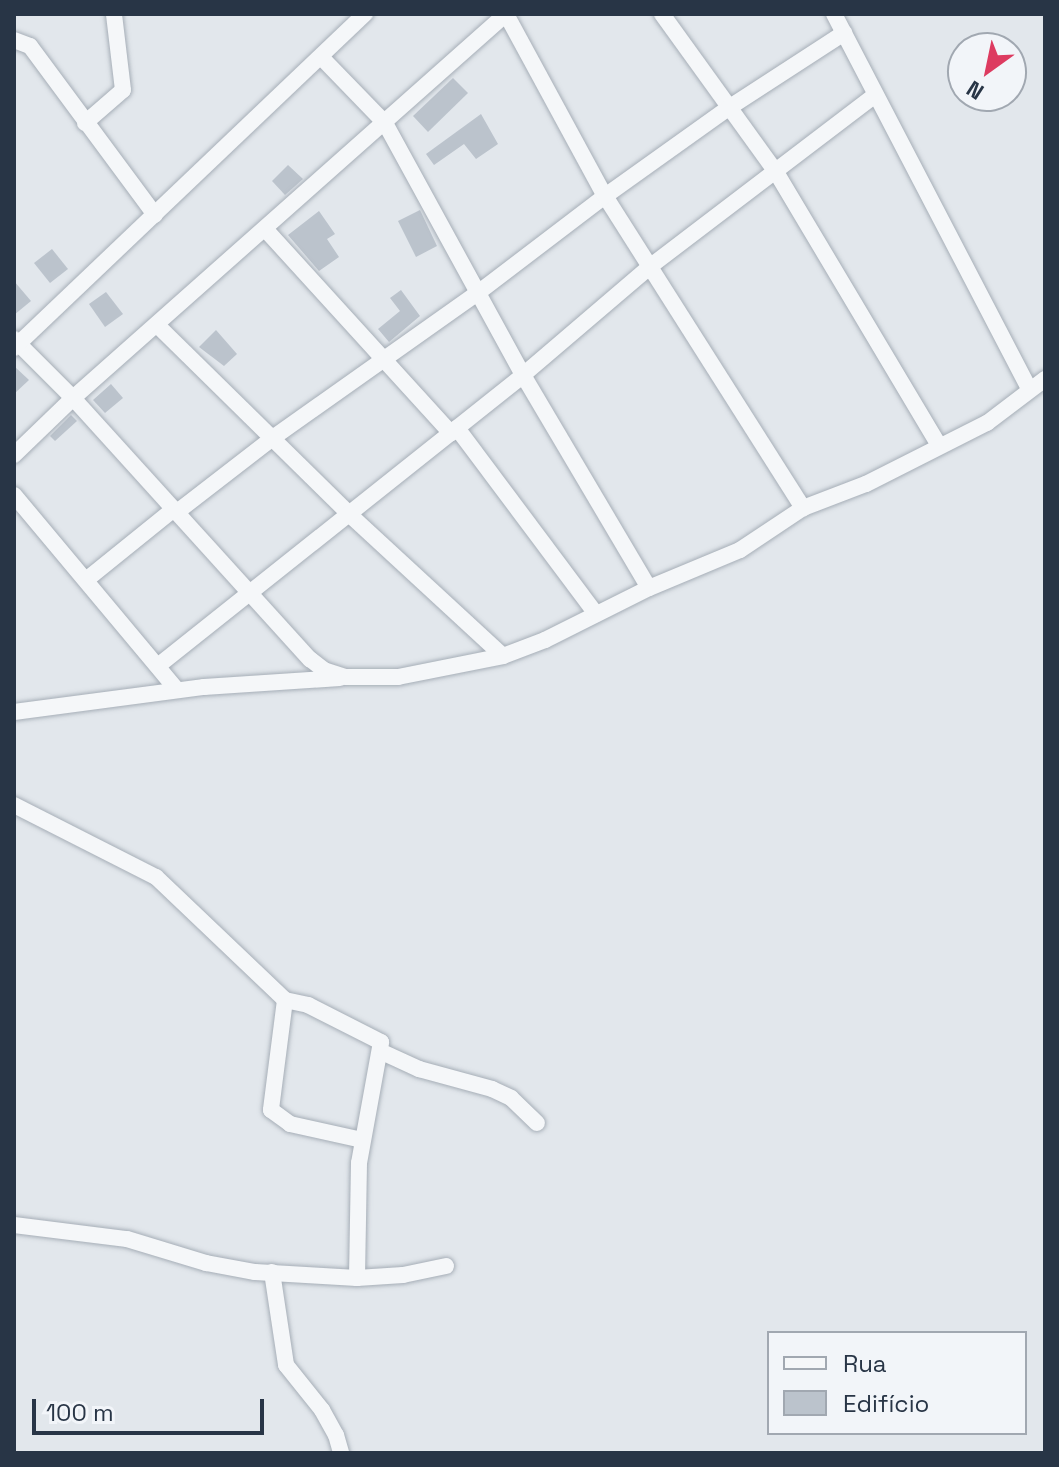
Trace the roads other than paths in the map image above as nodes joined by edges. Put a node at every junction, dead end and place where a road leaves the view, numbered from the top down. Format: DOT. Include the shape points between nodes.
graph roads {
  1 [pos="114,14"];
  2 [pos="365,14"];
  3 [pos="506,14"];
  4 [pos="662,14"];
  5 [pos="834,14"];
  6 [pos="844,33"];
  7 [pos="14,40"];
  8 [pos="322,58"];
  9 [pos="875,95"];
  10 [pos="727,109"];
  11 [pos="85,123"];
  12 [pos="385,123"];
  13 [pos="776,172"];
  14 [pos="605,196"];
  15 [pos="155,215"];
  16 [pos="266,230"];
  17 [pos="652,265"];
  18 [pos="479,292"];
  19 [pos="158,326"];
  20 [pos="15,344"];
  21 [pos="386,358"];
  22 [pos="523,375"];
  23 [pos="1045,379"];
  24 [pos="1029,388"];
  25 [pos="73,398"];
  26 [pos="454,430"];
  27 [pos="274,437"];
  28 [pos="939,445"];
  29 [pos="14,455"];
  30 [pos="14,495"];
  31 [pos="803,508"];
  32 [pos="176,510"];
  33 [pos="349,514"];
  34 [pos="86,580"];
  35 [pos="649,588"];
  36 [pos="250,591"];
  37 [pos="596,614"];
  38 [pos="503,656"];
  39 [pos="159,665"];
  40 [pos="345,677"];
  41 [pos="177,690"];
  42 [pos="14,712"];
  43 [pos="14,805"];
  44 [pos="285,1000"];
  45 [pos="382,1052"];
  46 [pos="537,1123"];
  47 [pos="362,1140"];
  48 [pos="14,1225"];
  49 [pos="446,1266"];
  50 [pos="272,1272"];
  51 [pos="357,1278"];
  52 [pos="341,1453"];
  1 -- 11 [label="street" via="123,90"];
  2 -- 8 [label="street"];
  3 -- 12 [label="street"];
  3 -- 14 [label="street"];
  4 -- 10 [label="street"];
  5 -- 6 [label="street"];
  6 -- 9 [label="street"];
  6 -- 10 [label="street"];
  7 -- 11 [label="street" via="30,46"];
  8 -- 12 [label="street"];
  8 -- 15 [label="street"];
  9 -- 13 [label="street"];
  9 -- 24 [label="street"];
  10 -- 13 [label="street"];
  10 -- 14 [label="street"];
  11 -- 15 [label="street"];
  12 -- 16 [label="street"];
  12 -- 18 [label="street"];
  13 -- 17 [label="street"];
  13 -- 28 [label="street"];
  14 -- 17 [label="street"];
  14 -- 18 [label="street"];
  15 -- 20 [label="street"];
  16 -- 19 [label="street"];
  16 -- 21 [label="street"];
  17 -- 22 [label="street"];
  17 -- 31 [label="street"];
  18 -- 21 [label="street"];
  18 -- 22 [label="street"];
  19 -- 25 [label="street"];
  19 -- 27 [label="street"];
  20 -- 25 [label="street"];
  21 -- 26 [label="street"];
  21 -- 27 [label="street"];
  22 -- 26 [label="street"];
  22 -- 35 [label="street"];
  23 -- 24 [label="street"];
  24 -- 28 [label="street" via="987,423"];
  25 -- 29 [label="street"];
  25 -- 32 [label="street"];
  26 -- 33 [label="street"];
  26 -- 37 [label="street"];
  27 -- 32 [label="street"];
  27 -- 33 [label="street"];
  28 -- 31 [label="street" via="866,484"];
  30 -- 34 [label="street"];
  31 -- 35 [label="street" via="740,550"];
  32 -- 34 [label="street"];
  32 -- 36 [label="street"];
  33 -- 36 [label="street"];
  33 -- 38 [label="street"];
  34 -- 39 [label="street"];
  35 -- 37 [label="street"];
  36 -- 39 [label="street"];
  36 -- 40 [label="street" via="310,659"];
  37 -- 38 [label="street"];
  38 -- 40 [label="street" via="398,677"];
  39 -- 41 [label="street"];
  40 -- 41 [label="street"];
  41 -- 42 [label="street"];
  43 -- 44 [label="street" via="156,877"];
  44 -- 45 [label="street" via="308,1005 381,1042"];
  44 -- 47 [label="street" via="271,1110 290,1124"];
  45 -- 46 [label="street" via="419,1069 492,1089 511,1098"];
  45 -- 47 [label="street"];
  47 -- 51 [label="street"];
  48 -- 50 [label="street" via="127,1239 206,1263"];
  49 -- 51 [label="street"];
  50 -- 51 [label="street"];
  50 -- 52 [label="street" via="286,1365 322,1410"];
}
